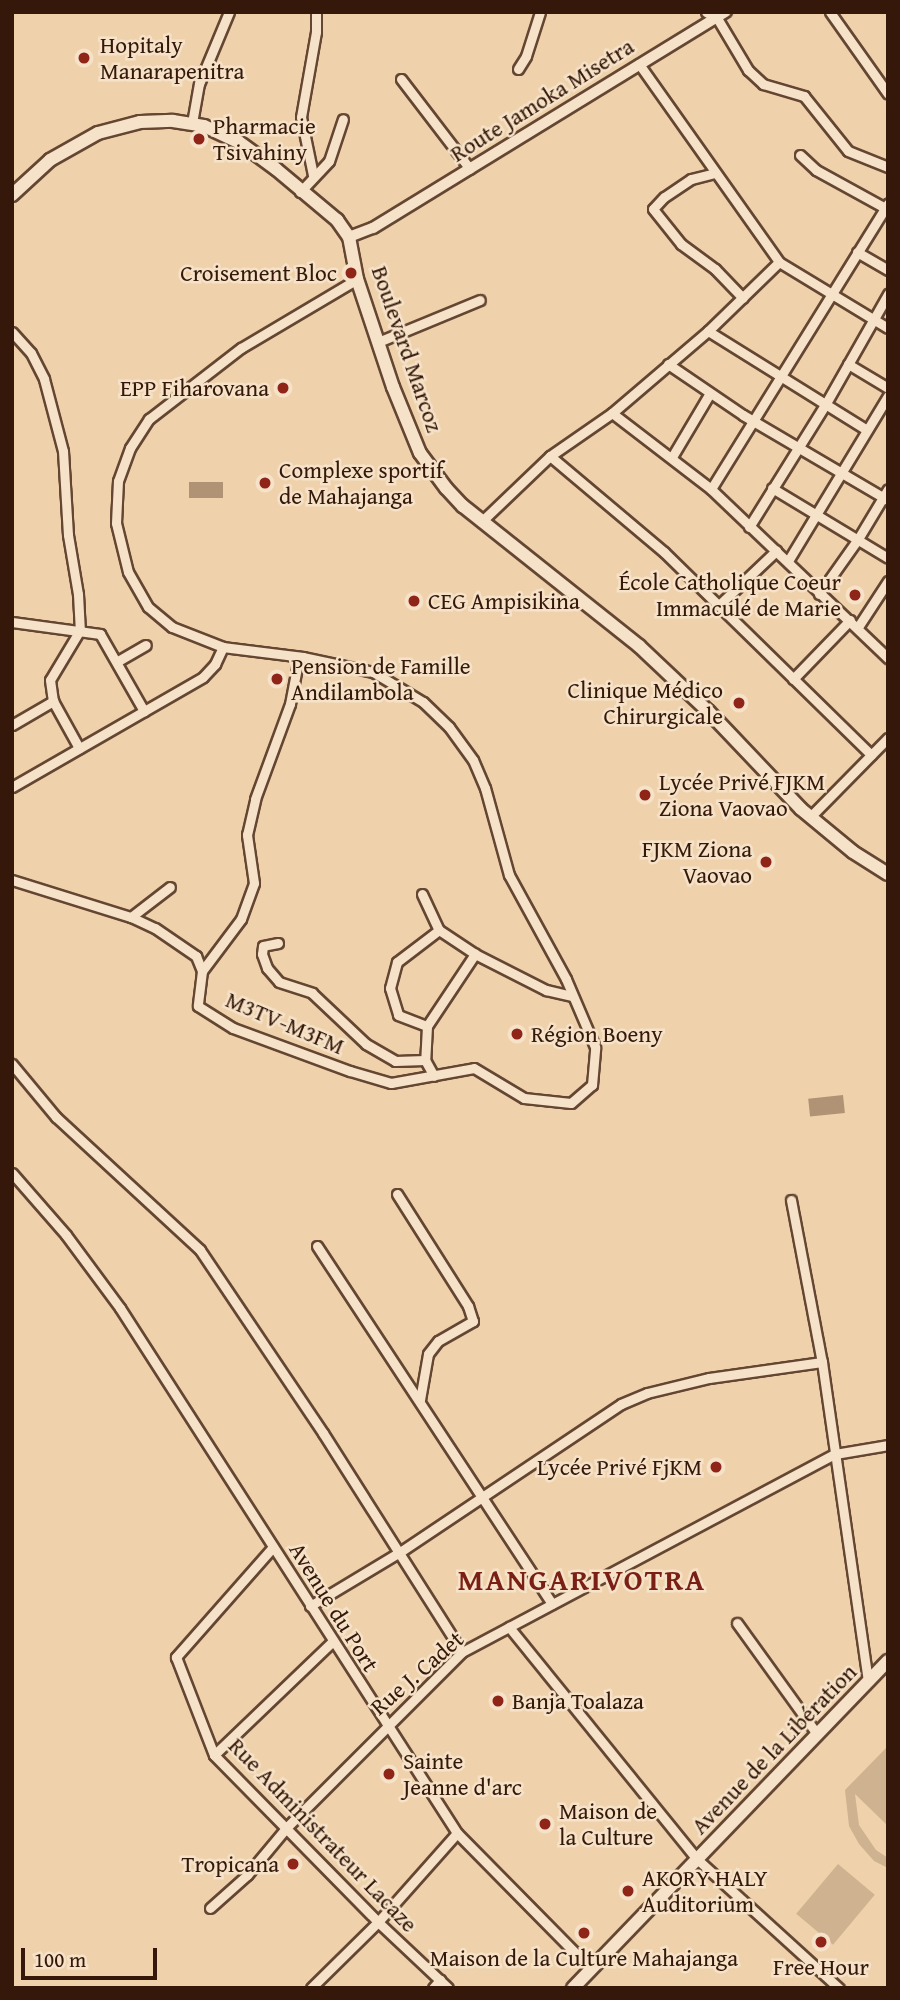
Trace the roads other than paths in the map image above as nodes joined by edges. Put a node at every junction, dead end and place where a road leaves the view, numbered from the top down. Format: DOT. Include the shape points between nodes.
graph roads {
  1 [pos="229,12"];
  2 [pos="316,12"];
  3 [pos="540,12"];
  4 [pos="830,12"];
  5 [pos="717,14"];
  6 [pos="639,64"];
  7 [pos="518,69"];
  8 [pos="401,79"];
  9 [pos="888,94"];
  10 [pos="343,119"];
  11 [pos="192,123"];
  12 [pos="800,155"];
  13 [pos="888,167"];
  14 [pos="470,169"];
  15 [pos="715,173"];
  16 [pos="313,175"];
  17 [pos="300,192"];
  18 [pos="12,195"];
  19 [pos="886,207"];
  20 [pos="349,237"];
  21 [pos="857,252"];
  22 [pos="779,262"];
  23 [pos="888,270"];
  24 [pos="357,279"];
  25 [pos="888,294"];
  26 [pos="833,295"];
  27 [pos="743,298"];
  28 [pos="480,300"];
  29 [pos="874,319"];
  30 [pos="888,328"];
  31 [pos="708,331"];
  32 [pos="12,332"];
  33 [pos="379,342"];
  34 [pos="668,364"];
  35 [pos="848,364"];
  36 [pos="782,378"];
  37 [pos="888,388"];
  38 [pos="710,393"];
  39 [pos="888,396"];
  40 [pos="825,405"];
  41 [pos="612,414"];
  42 [pos="754,421"];
  43 [pos="867,430"];
  44 [pos="796,447"];
  45 [pos="550,457"];
  46 [pos="672,457"];
  47 [pos="841,474"];
  48 [pos="772,488"];
  49 [pos="711,489"];
  50 [pos="886,495"];
  51 [pos="815,516"];
  52 [pos="482,522"];
  53 [pos="749,527"];
  54 [pos="858,539"];
  55 [pos="776,551"];
  56 [pos="888,558"];
  57 [pos="788,561"];
  58 [pos="888,582"];
  59 [pos="818,594"];
  60 [pos="719,605"];
  61 [pos="12,622"];
  62 [pos="854,624"];
  63 [pos="80,630"];
  64 [pos="146,645"];
  65 [pos="223,647"];
  66 [pos="299,657"];
  67 [pos="888,658"];
  68 [pos="118,661"];
  69 [pos="793,679"];
  70 [pos="53,701"];
  71 [pos="144,711"];
  72 [pos="12,725"];
  73 [pos="888,738"];
  74 [pos="79,747"];
  75 [pos="871,755"];
  76 [pos="12,787"];
  77 [pos="810,817"];
  78 [pos="888,874"];
  79 [pos="12,880"];
  80 [pos="170,887"];
  81 [pos="422,894"];
  82 [pos="131,917"];
  83 [pos="439,930"];
  84 [pos="278,943"];
  85 [pos="475,954"];
  86 [pos="202,971"];
  87 [pos="572,996"];
  88 [pos="427,1026"];
  89 [pos="425,1060"];
  90 [pos="12,1063"];
  91 [pos="434,1076"];
  92 [pos="12,1173"];
  93 [pos="397,1194"];
  94 [pos="790,1200"];
  95 [pos="317,1246"];
  96 [pos="822,1362"];
  97 [pos="420,1400"];
  98 [pos="888,1446"];
  99 [pos="835,1454"];
  100 [pos="481,1498"];
  101 [pos="273,1547"];
  102 [pos="400,1552"];
  103 [pos="551,1604"];
  104 [pos="310,1606"];
  105 [pos="737,1623"];
  106 [pos="509,1627"];
  107 [pos="332,1642"];
  108 [pos="462,1652"];
  109 [pos="888,1661"];
  110 [pos="868,1681"];
  111 [pos="386,1725"];
  112 [pos="817,1734"];
  113 [pos="214,1755"];
  114 [pos="286,1828"];
  115 [pos="457,1833"];
  116 [pos="697,1859"];
  117 [pos="210,1908"];
  118 [pos="378,1922"];
  119 [pos="591,1969"];
  120 [pos="440,1980"];
  121 [pos="311,1988"];
  122 [pos="433,1988"];
  123 [pos="448,1988"];
  124 [pos="573,1988"];
  125 [pos="839,1988"];
  1 -- 11 [label="street" via="199,84"];
  2 -- 16 [label="street" via="301,117"];
  3 -- 7 [label="street"];
  4 -- 9 [label="street"];
  5 -- 6 [label="street, Route Jamoka Misetra"];
  5 -- 13 [label="street" via="748,70 763,84 804,96 848,151"];
  6 -- 14 [label="street, Route Jamoka Misetra"];
  6 -- 15 [label="street"];
  8 -- 14 [label="street"];
  10 -- 16 [label="street" via="329,161"];
  11 -- 17 [label="main road" via="239,142"];
  11 -- 18 [label="main road" via="140,122 98,133 50,160"];
  12 -- 19 [label="street" via="816,170"];
  14 -- 20 [label="street, Route Jamoka Misetra" via="380,224"];
  15 -- 22 [label="street"];
  15 -- 27 [label="street" via="691,178 653,209 681,244"];
  16 -- 17 [label="street"];
  17 -- 20 [label="main road" via="337,220"];
  19 -- 21 [label="street"];
  20 -- 24 [label="main road, Boulevard Marcoz"];
  21 -- 23 [label="street"];
  21 -- 26 [label="street"];
  22 -- 26 [label="street"];
  22 -- 27 [label="street"];
  24 -- 33 [label="main road, Boulevard Marcoz"];
  24 -- 65 [label="street" via="241,348 149,419 130,448 118,481 116,523 128,572 148,607 172,627"];
  25 -- 29 [label="street"];
  26 -- 29 [label="street"];
  26 -- 36 [label="street"];
  27 -- 31 [label="street"];
  28 -- 33 [label="street"];
  29 -- 30 [label="street"];
  29 -- 35 [label="street"];
  31 -- 34 [label="street"];
  31 -- 36 [label="street"];
  32 -- 63 [label="street" via="31,353 55,414 63,451"];
  33 -- 52 [label="main road, Boulevard Marcoz" via="420,453 446,488"];
  34 -- 38 [label="street"];
  34 -- 41 [label="street"];
  35 -- 37 [label="street"];
  35 -- 40 [label="street"];
  36 -- 40 [label="street"];
  36 -- 42 [label="street"];
  38 -- 42 [label="street"];
  38 -- 46 [label="street"];
  39 -- 43 [label="street"];
  40 -- 43 [label="street"];
  40 -- 44 [label="street"];
  41 -- 45 [label="street"];
  41 -- 46 [label="street"];
  42 -- 44 [label="street"];
  42 -- 49 [label="street"];
  43 -- 47 [label="street"];
  44 -- 47 [label="street"];
  44 -- 48 [label="street"];
  45 -- 52 [label="street"];
  45 -- 60 [label="street" via="664,552"];
  46 -- 49 [label="street"];
  47 -- 50 [label="street"];
  47 -- 51 [label="street"];
  48 -- 51 [label="street"];
  48 -- 53 [label="street"];
  49 -- 53 [label="street"];
  50 -- 54 [label="street"];
  51 -- 54 [label="street"];
  51 -- 57 [label="street"];
  52 -- 77 [label="main road, Boulevard Marcoz" via="639,646"];
  53 -- 55 [label="street"];
  54 -- 56 [label="street"];
  54 -- 59 [label="street"];
  55 -- 57 [label="street"];
  55 -- 60 [label="street"];
  57 -- 59 [label="street"];
  58 -- 62 [label="street"];
  59 -- 62 [label="street"];
  60 -- 69 [label="street"];
  61 -- 63 [label="street"];
  62 -- 67 [label="street"];
  62 -- 69 [label="street"];
  63 -- 68 [label="street" via="100,634"];
  63 -- 70 [label="street" via="50,680"];
  64 -- 68 [label="street"];
  65 -- 66 [label="street"];
  65 -- 71 [label="street" via="204,677"];
  66 -- 86 [label="street" via="290,704 247,835 254,883 241,919"];
  66 -- 87 [label="street" via="373,672 423,702 460,738 485,788 509,875"];
  68 -- 71 [label="street"];
  69 -- 75 [label="street"];
  70 -- 72 [label="street"];
  70 -- 74 [label="street"];
  71 -- 74 [label="street"];
  73 -- 75 [label="street"];
  74 -- 76 [label="street"];
  75 -- 77 [label="street"];
  77 -- 78 [label="main road, Boulevard Marcoz"];
  79 -- 82 [label="street, M3TV-M3FM"];
  80 -- 82 [label="street"];
  81 -- 83 [label="street"];
  82 -- 86 [label="street, M3TV-M3FM" via="196,956"];
  83 -- 85 [label="street"];
  83 -- 88 [label="street" via="397,962 391,976 398,1016"];
  84 -- 89 [label="street" via="264,946 262,954 279,982 312,993 366,1044 395,1061"];
  85 -- 87 [label="street" via="546,990"];
  85 -- 88 [label="street"];
  86 -- 91 [label="street, M3TV-M3FM" via="198,1006 233,1028 391,1083"];
  87 -- 91 [label="street, M3TV-M3FM" via="595,1047 593,1085 571,1103 524,1097 474,1068"];
  88 -- 89 [label="street"];
  89 -- 91 [label="street"];
  90 -- 102 [label="street" via="56,1117 200,1250"];
  92 -- 101 [label="street, Avenue du Port" via="120,1308"];
  93 -- 97 [label="street" via="468,1306 472,1321 438,1341 428,1354"];
  94 -- 96 [label="street"];
  95 -- 97 [label="street"];
  96 -- 99 [label="street"];
  96 -- 100 [label="street" via="709,1378 647,1393 621,1404"];
  97 -- 100 [label="street"];
  98 -- 99 [label="street, Rue J. Cadet"];
  99 -- 103 [label="street, Rue J. Cadet"];
  99 -- 110 [label="street"];
  100 -- 102 [label="street"];
  100 -- 103 [label="street"];
  101 -- 104 [label="street, Avenue du Port"];
  101 -- 113 [label="street, Rue Administrateur Lacaze" via="176,1657"];
  102 -- 104 [label="street"];
  102 -- 108 [label="street"];
  103 -- 106 [label="street, Rue J. Cadet"];
  104 -- 107 [label="street, Avenue du Port"];
  105 -- 112 [label="street"];
  106 -- 108 [label="street, Rue J. Cadet"];
  106 -- 116 [label="street"];
  107 -- 111 [label="street, Avenue du Port"];
  107 -- 113 [label="street"];
  108 -- 111 [label="street, Rue J. Cadet"];
  109 -- 110 [label="main road, Avenue de la Libération"];
  110 -- 112 [label="main road, Avenue de la Libération"];
  111 -- 114 [label="street, Rue J. Cadet"];
  111 -- 115 [label="street, Avenue du Port"];
  112 -- 116 [label="main road, Avenue de la Libération"];
  113 -- 114 [label="street, Rue Administrateur Lacaze"];
  114 -- 117 [label="street, Rue J. Cadet" via="247,1875"];
  114 -- 118 [label="street, Rue Administrateur Lacaze"];
  115 -- 118 [label="street"];
  115 -- 119 [label="street, Avenue du Port"];
  116 -- 119 [label="main road, Avenue de la Libération"];
  116 -- 125 [label="street"];
  118 -- 120 [label="street, Rue Administrateur Lacaze"];
  118 -- 121 [label="street"];
  119 -- 124 [label="main road, Avenue de la Libération"];
  120 -- 122 [label="street"];
  120 -- 123 [label="street, Rue Administrateur Lacaze"];
}
